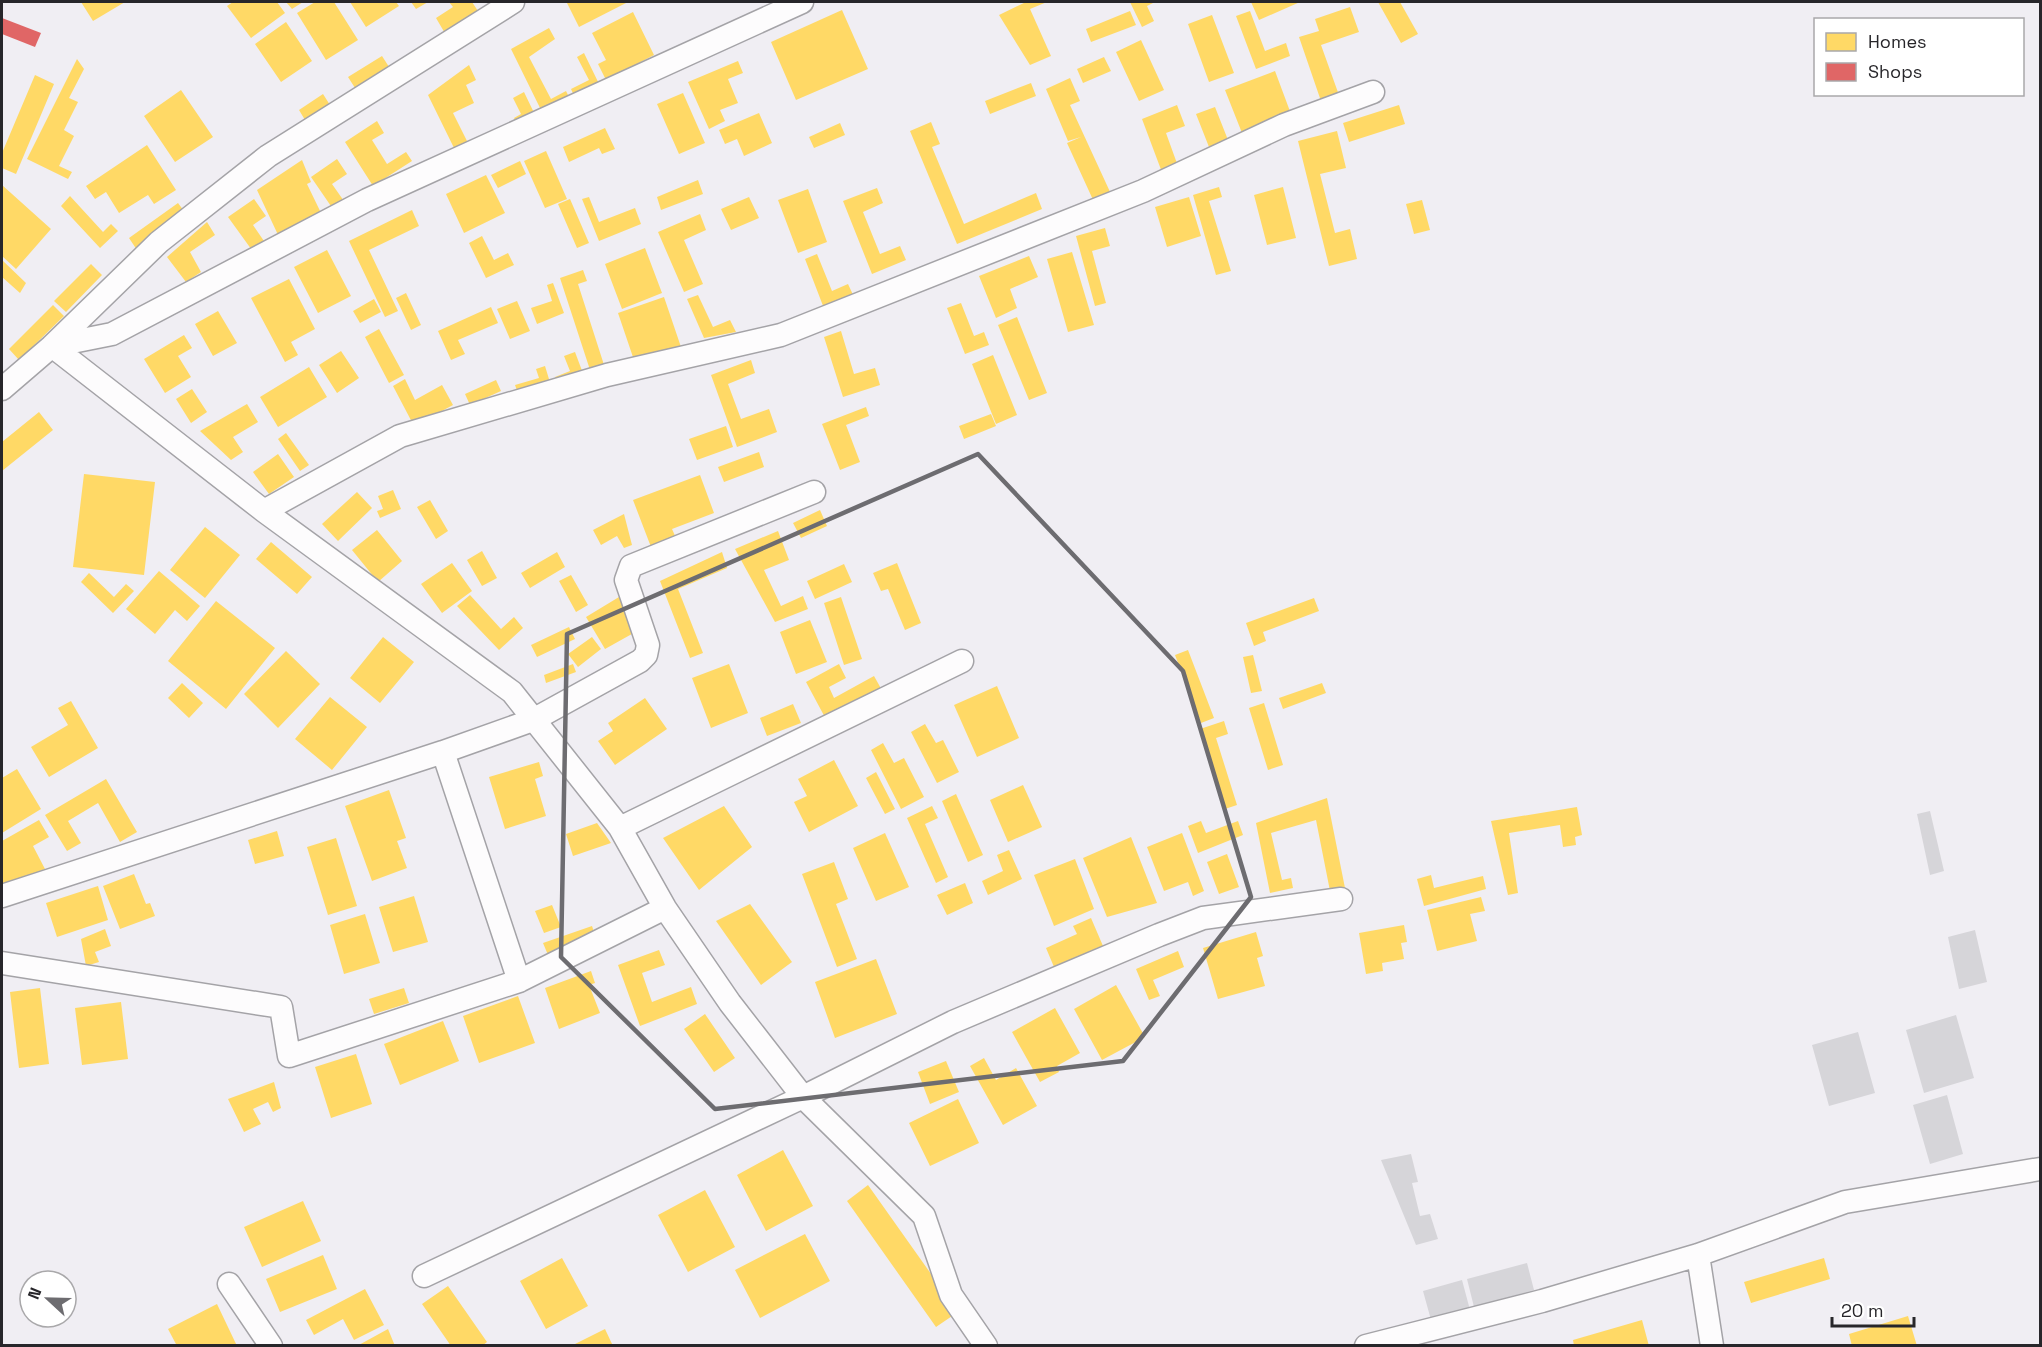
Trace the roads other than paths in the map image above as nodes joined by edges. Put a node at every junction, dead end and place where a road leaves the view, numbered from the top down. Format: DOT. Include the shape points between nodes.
graph roads {
  1 [pos="513,2"];
  2 [pos="802,2"];
  3 [pos="1373,92"];
  4 [pos="52,346"];
  5 [pos="2,388"];
  6 [pos="814,492"];
  7 [pos="264,511"];
  8 [pos="962,661"];
  9 [pos="533,720"];
  10 [pos="443,752"];
  11 [pos="620,828"];
  12 [pos="2,896"];
  13 [pos="1341,899"];
  14 [pos="665,908"];
  15 [pos="2,963"];
  16 [pos="519,981"];
  17 [pos="803,1097"];
  18 [pos="2040,1169"];
  19 [pos="1698,1255"];
  20 [pos="424,1276"];
  21 [pos="229,1284"];
  22 [pos="271,1346"];
  23 [pos="986,1346"];
  24 [pos="1366,1346"];
  25 [pos="1712,1346"];
  1 -- 4 [label="street" via="268,156 159,242"];
  2 -- 4 [label="street" via="367,200 112,334"];
  3 -- 7 [label="street" via="1284,125 1143,191 781,335 608,375 400,436"];
  4 -- 5 [label="street"];
  4 -- 7 [label="street"];
  6 -- 9 [label="street" via="631,566 626,580 648,645 646,655"];
  7 -- 9 [label="street" via="512,692"];
  8 -- 11 [label="street"];
  9 -- 10 [label="street"];
  9 -- 11 [label="street"];
  10 -- 12 [label="street"];
  10 -- 16 [label="street"];
  11 -- 14 [label="street"];
  13 -- 17 [label="street" via="1203,918 953,1022"];
  14 -- 16 [label="street"];
  14 -- 17 [label="street" via="730,1003"];
  15 -- 16 [label="street" via="281,1007 289,1056"];
  17 -- 20 [label="street"];
  17 -- 23 [label="street" via="924,1216 951,1295"];
  18 -- 19 [label="street" via="1845,1202"];
  19 -- 24 [label="street" via="1542,1301"];
  19 -- 25 [label="street"];
  21 -- 22 [label="street"];
}
